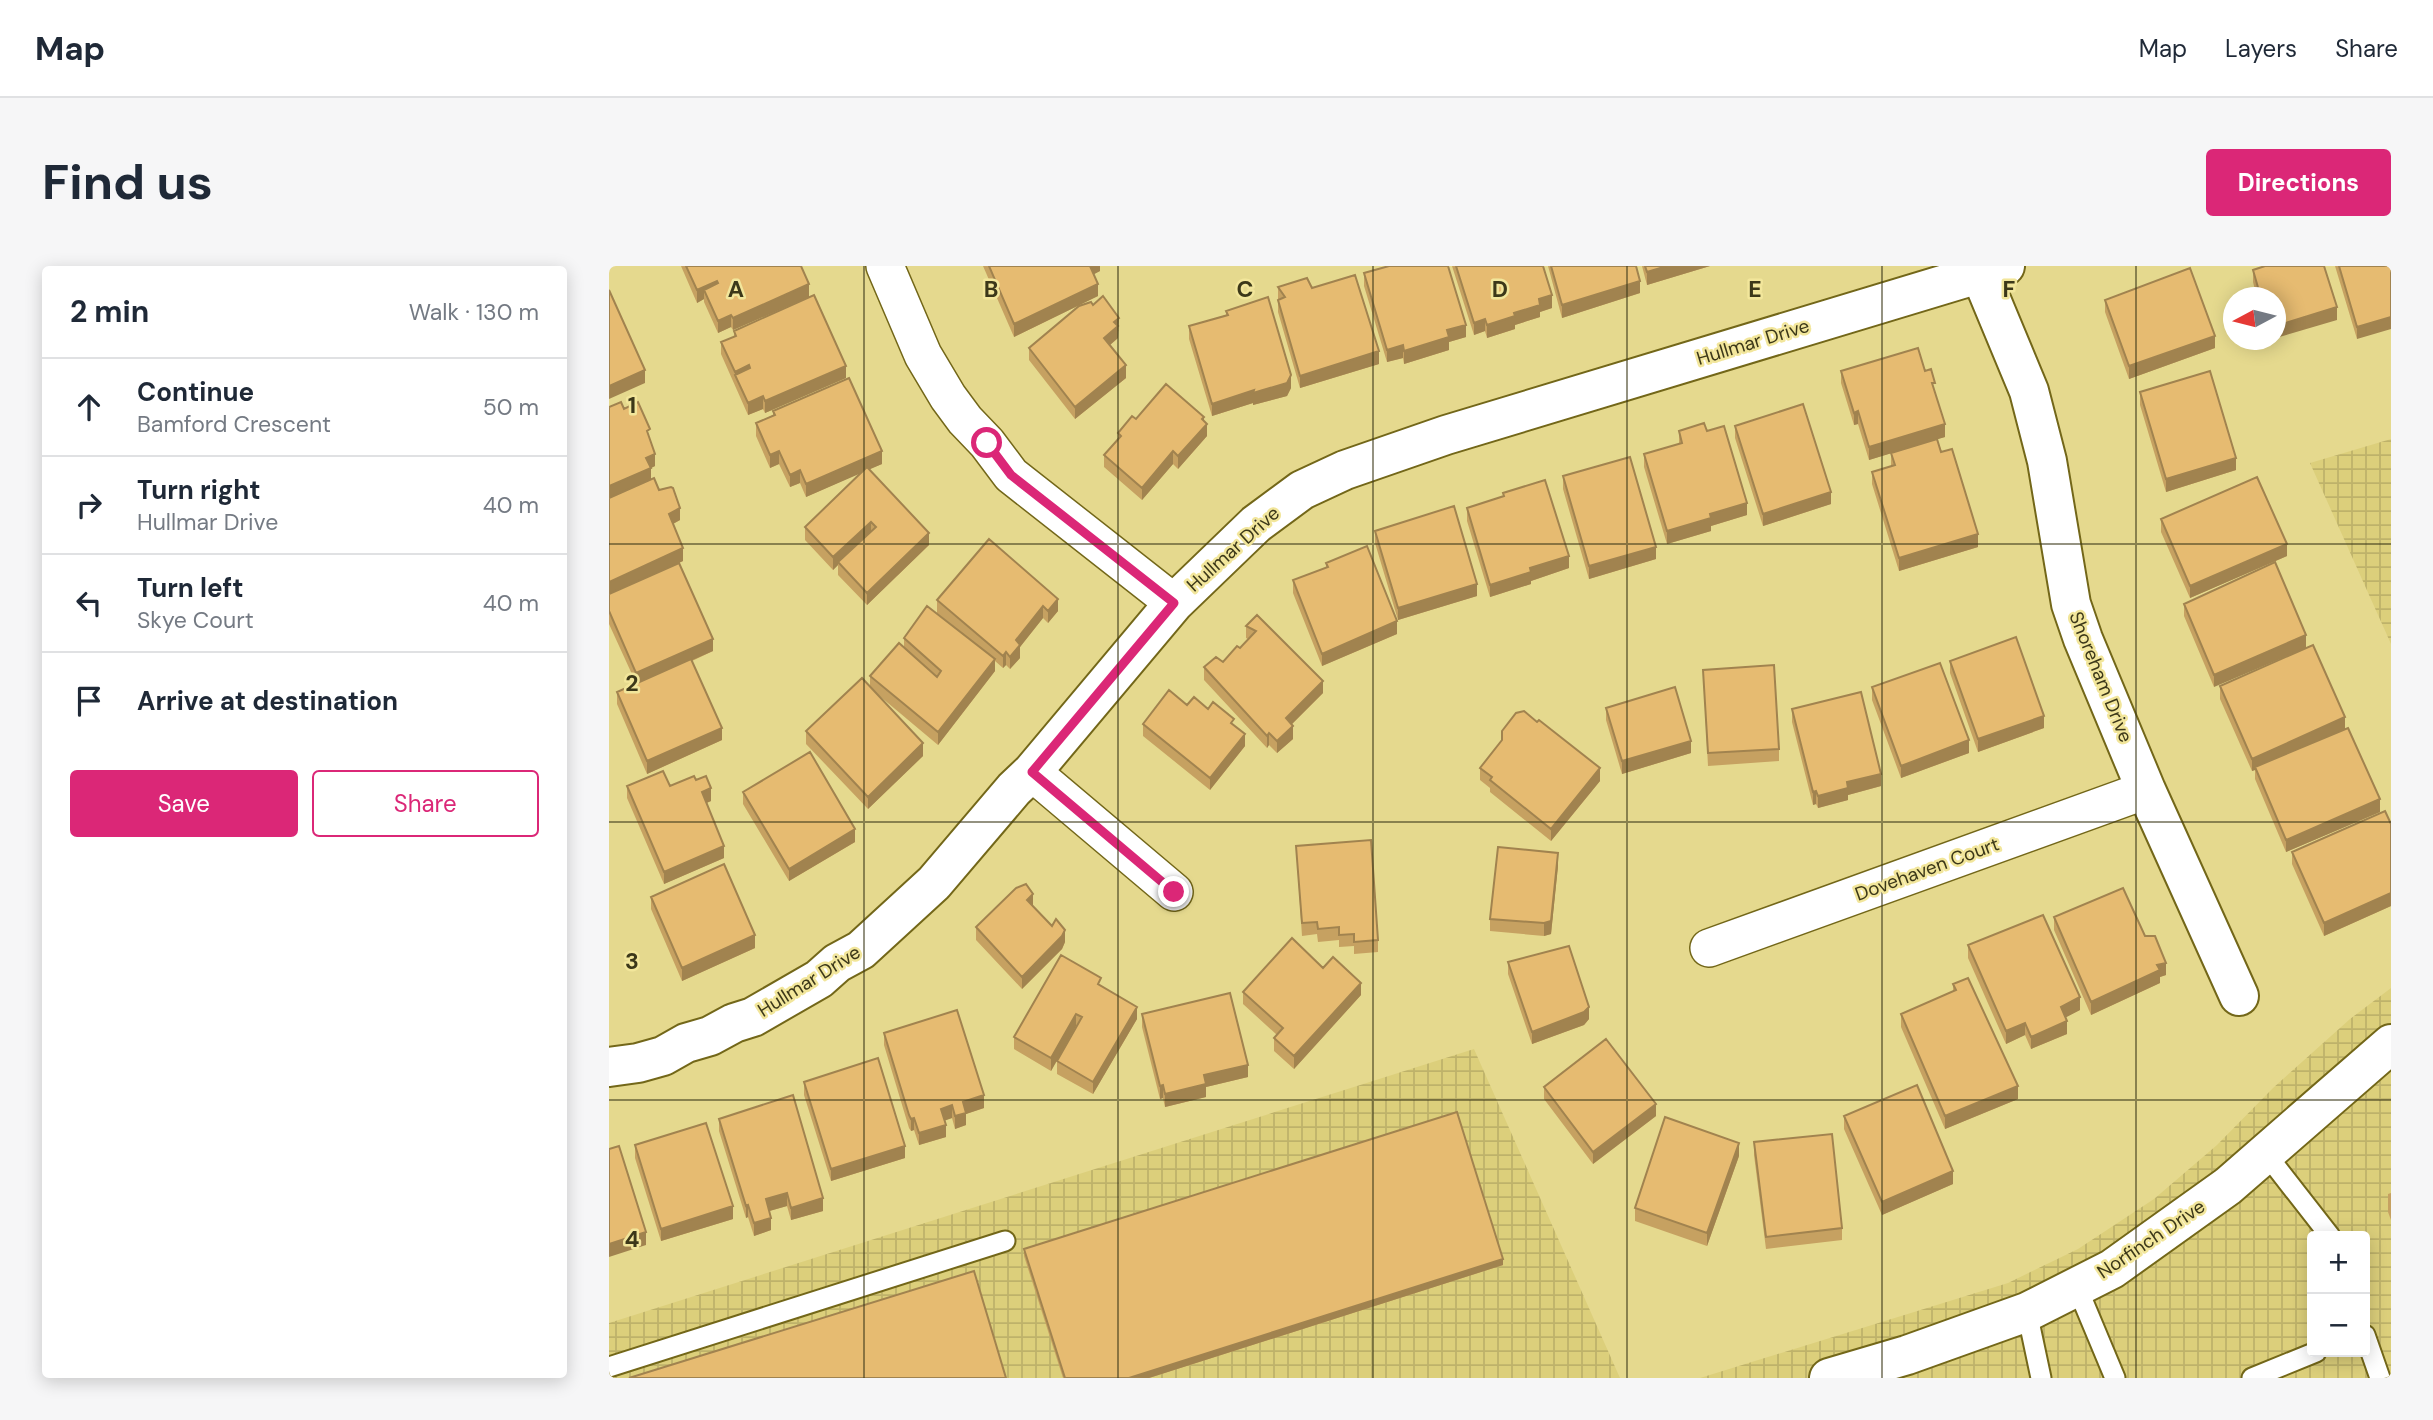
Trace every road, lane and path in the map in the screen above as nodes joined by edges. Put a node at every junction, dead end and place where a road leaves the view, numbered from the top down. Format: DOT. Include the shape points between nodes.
graph roads {
  1 [pos="885,266"];
  2 [pos="1987,268"];
  3 [pos="1174,603"];
  4 [pos="1032,772"];
  5 [pos="2146,790"];
  6 [pos="1174,892"];
  7 [pos="1709,948"];
  8 [pos="2239,996"];
  9 [pos="2391,1044"];
  10 [pos="609,1067"];
  11 [pos="2266,1154"];
  12 [pos="2326,1231"];
  13 [pos="1005,1241"];
  14 [pos="2077,1287"];
  15 [pos="2027,1312"];
  16 [pos="2370,1350"];
  17 [pos="2307,1356"];
  18 [pos="609,1367"];
  19 [pos="1853,1375"];
  20 [pos="2041,1378"];
  21 [pos="2115,1378"];
  22 [pos="2252,1378"];
  23 [pos="2379,1378"];
  1 -- 3 [label="street" via="923,355 948,397 1011,475"];
  2 -- 3 [label="street, Hullmar Drive" via="1345,470 1302,490 1256,524"];
  2 -- 5 [label="street, Shoreham Drive" via="2029,391 2047,461 2071,604"];
  3 -- 4 [label="street, Hullmar Drive"];
  4 -- 6 [label="street"];
  4 -- 10 [label="street, Hullmar Drive" via="934,883 861,950 753,1017 663,1056"];
  5 -- 7 [label="street, Dovehaven Court"];
  5 -- 8 [label="street, Shoreham Drive"];
  9 -- 11 [label="street, Norfinch Drive"];
  11 -- 12 [label="lane"];
  11 -- 14 [label="street, Norfinch Drive" via="2112,1269"];
  13 -- 18 [label="lane"];
  14 -- 15 [label="street, Norfinch Drive"];
  14 -- 21 [label="lane"];
  15 -- 19 [label="street, Norfinch Drive"];
  15 -- 20 [label="lane"];
  16 -- 23 [label="lane"];
  17 -- 22 [label="lane"];
}
